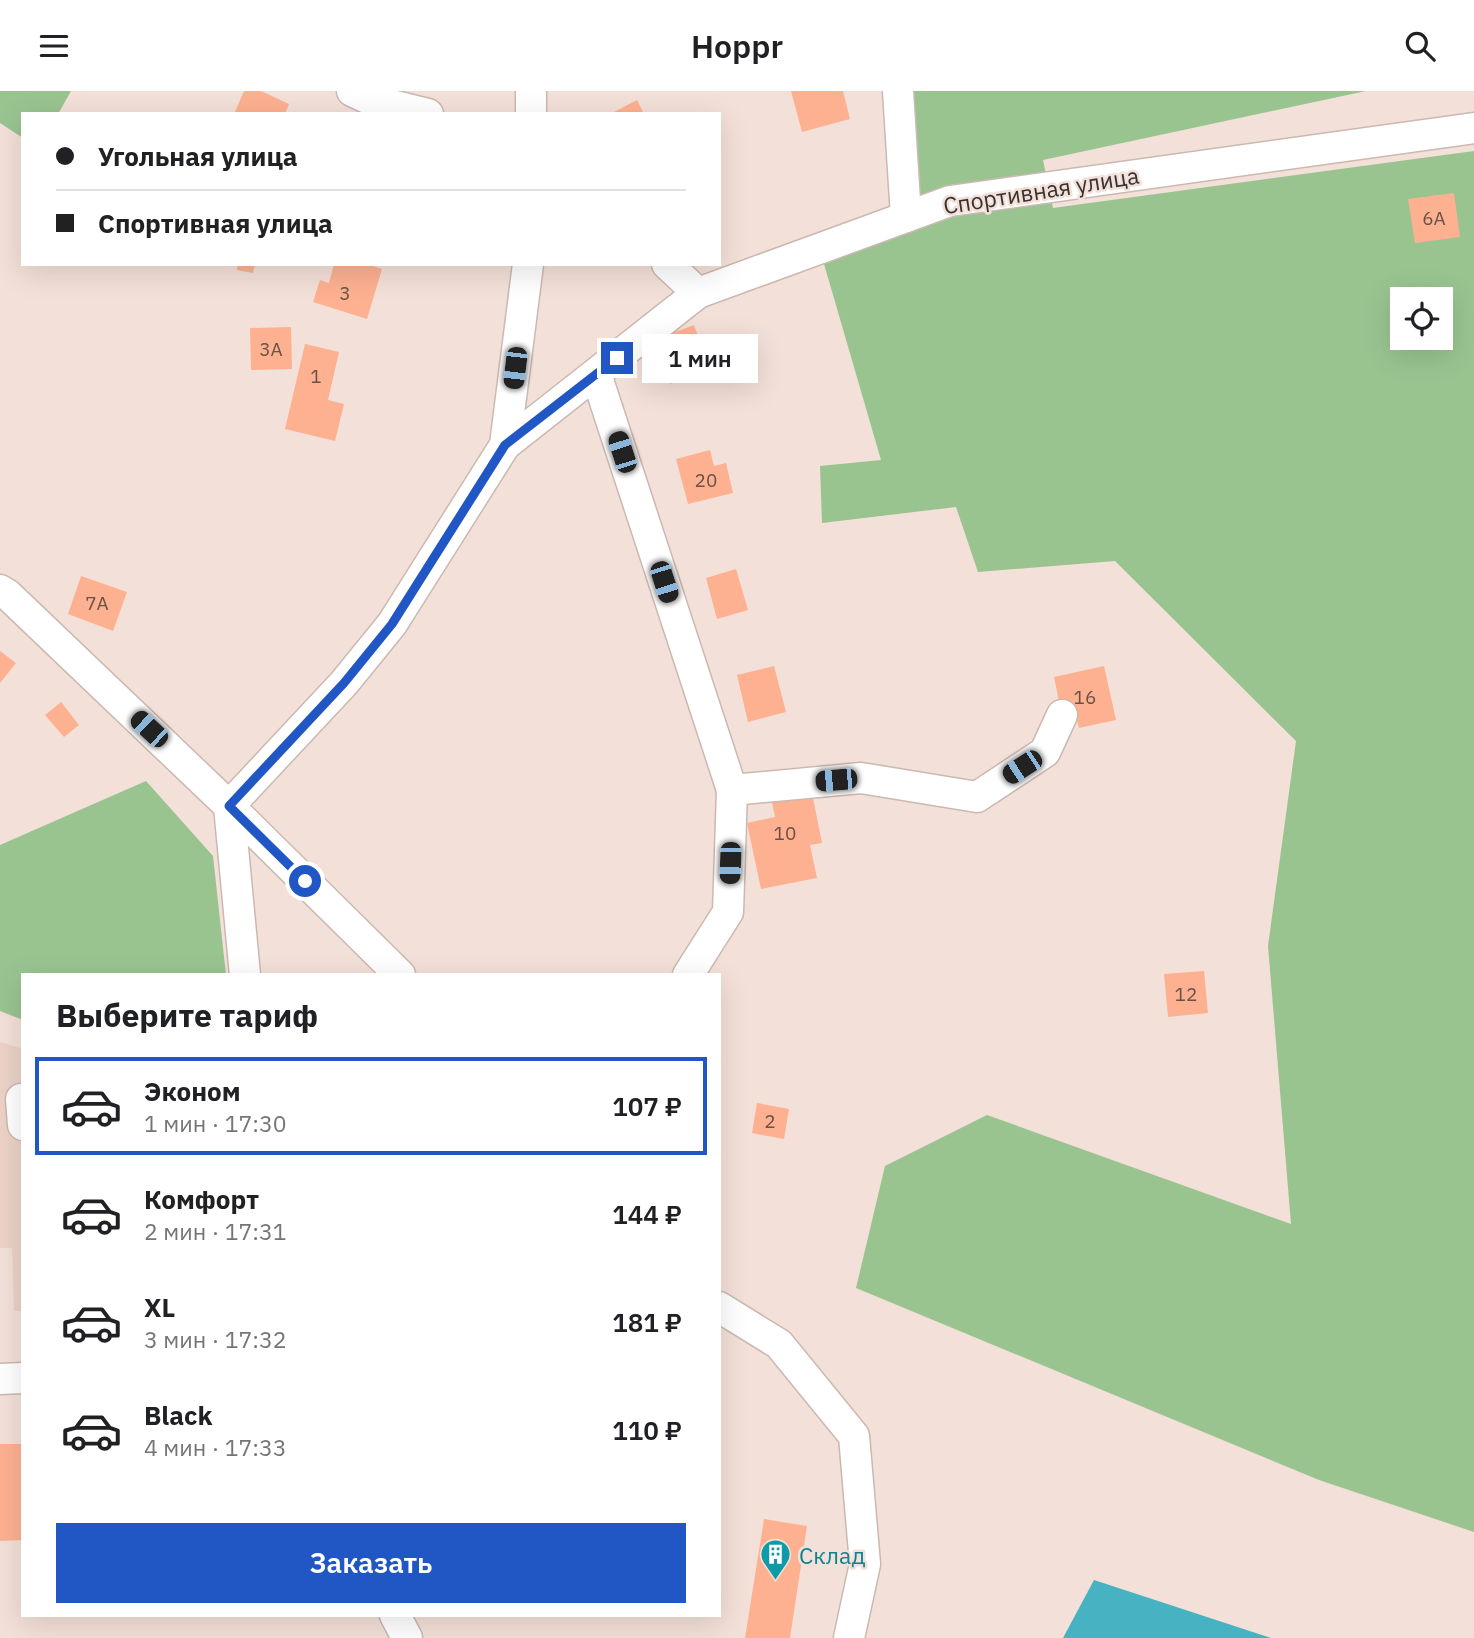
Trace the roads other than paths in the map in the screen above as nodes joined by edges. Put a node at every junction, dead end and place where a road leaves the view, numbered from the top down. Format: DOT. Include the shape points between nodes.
graph roads {
  1 [pos="352,91"];
  2 [pos="531,91"];
  3 [pos="898,91"];
  4 [pos="420,112"];
  5 [pos="531,112"];
  6 [pos="1474,128"];
  7 [pos="906,217"];
  8 [pos="528,266"];
  9 [pos="669,266"];
  10 [pos="698,293"];
  11 [pos="596,374"];
  12 [pos="505,445"];
  13 [pos="0,590"];
  14 [pos="1062,715"];
  15 [pos="732,790"];
  16 [pos="229,806"];
  17 [pos="245,973"];
  18 [pos="398,973"];
  19 [pos="689,973"];
  20 [pos="721,1308"];
  21 [pos="21,1378"];
  22 [pos="0,1379"];
  23 [pos="397,1617"];
  24 [pos="407,1638"];
  25 [pos="849,1638"];
  1 -- 4 [label="street"];
  2 -- 5 [label="street"];
  3 -- 7 [label="street"];
  6 -- 7 [label="street, Спортивная улица" via="950,201"];
  7 -- 10 [label="street, Спортивная улица"];
  8 -- 12 [label="street"];
  9 -- 10 [label="street"];
  10 -- 11 [label="street, Спортивная улица"];
  11 -- 12 [label="street, Спортивная улица"];
  11 -- 15 [label="street"];
  12 -- 16 [label="street" via="392,624 344,683"];
  13 -- 16 [label="street"];
  14 -- 15 [label="street" via="1045,752 977,797 862,778"];
  15 -- 19 [label="street" via="728,912"];
  16 -- 17 [label="street"];
  16 -- 18 [label="street"];
  20 -- 25 [label="street" via="779,1344 854,1436 865,1564"];
  21 -- 22 [label="street"];
  23 -- 24 [label="street"];
}
